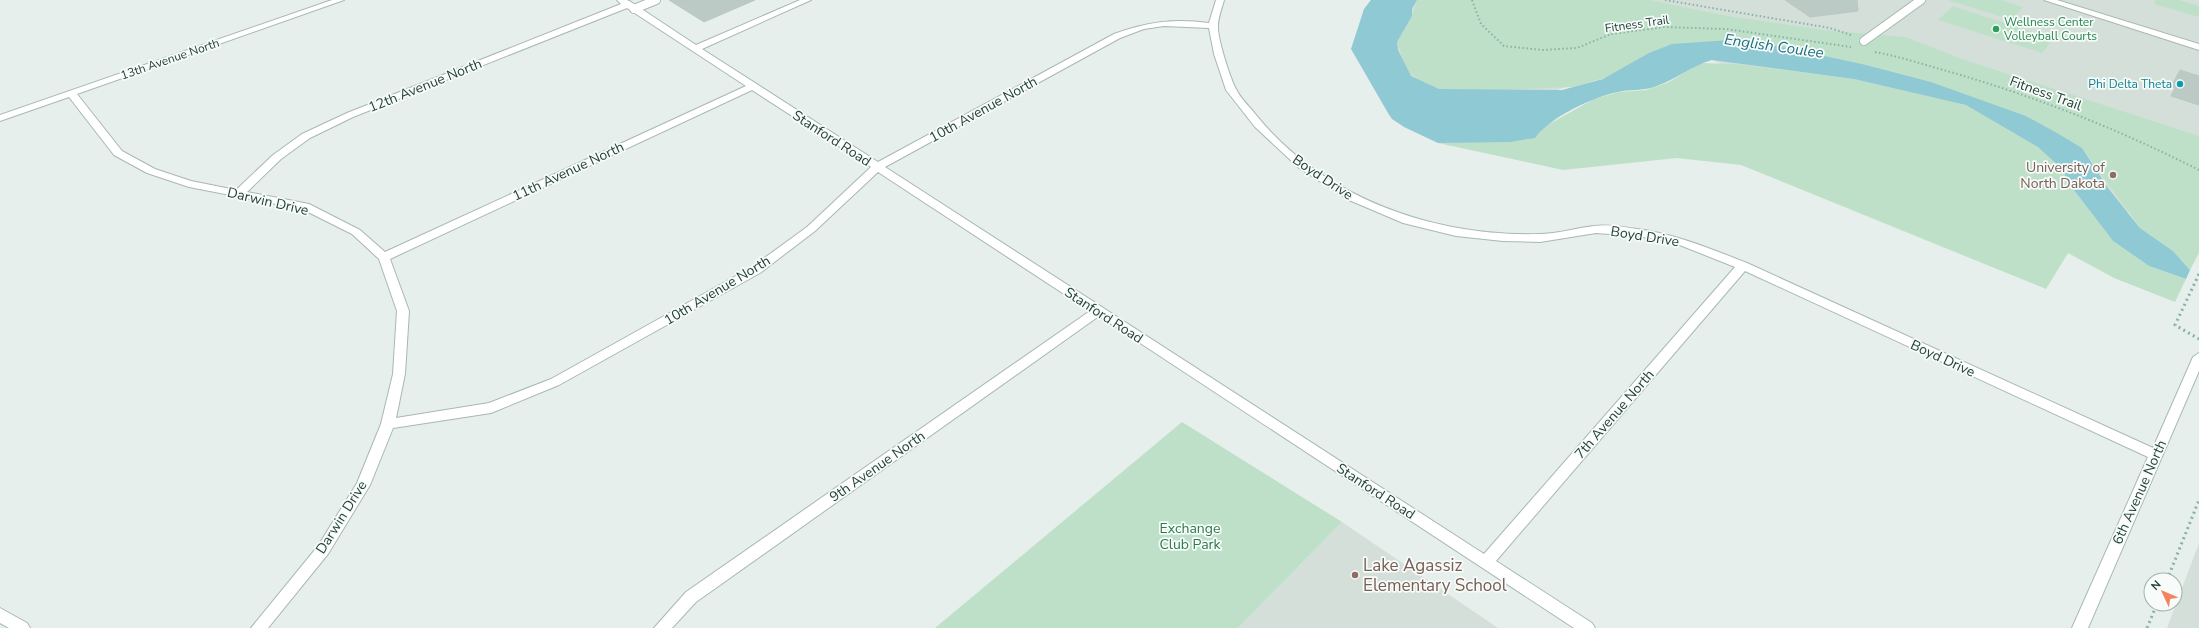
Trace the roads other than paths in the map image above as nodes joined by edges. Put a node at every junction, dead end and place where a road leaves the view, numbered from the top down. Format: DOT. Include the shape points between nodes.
graph roads {
  1 [pos="340,0"];
  2 [pos="656,0"];
  3 [pos="807,0"];
  4 [pos="1220,0"];
  5 [pos="1921,0"];
  6 [pos="2048,0"];
  7 [pos="628,4"];
  8 [pos="1213,26"];
  9 [pos="1864,41"];
  10 [pos="2199,46"];
  11 [pos="696,48"];
  12 [pos="753,86"];
  13 [pos="71,93"];
  14 [pos="0,118"];
  15 [pos="877,167"];
  16 [pos="239,193"];
  17 [pos="384,257"];
  18 [pos="1743,266"];
  19 [pos="1098,311"];
  20 [pos="2198,364"];
  21 [pos="388,424"];
  22 [pos="2156,455"];
  23 [pos="1486,562"];
  24 [pos="0,615"];
  25 [pos="22,628"];
  26 [pos="259,628"];
  27 [pos="662,628"];
  28 [pos="1587,628"];
  29 [pos="2080,628"];
  1 -- 13 [label="street, 13th Avenue North"];
  2 -- 7 [label="lane"];
  3 -- 11 [label="street"];
  4 -- 8 [label="street, Boyd Drive"];
  5 -- 9 [label="lane"];
  6 -- 10 [label="street"];
  7 -- 11 [label="street, Stanford Road"];
  7 -- 16 [label="street, 12th Avenue North" via="350,114 306,136 277,157"];
  8 -- 15 [label="street, 10th Avenue North" via="1162,22 1136,27"];
  8 -- 18 [label="street, Boyd Drive" via="1231,90 1259,125 1303,166 1353,198 1407,221 1456,232 1540,238 1596,229 1638,232 1675,239"];
  11 -- 12 [label="street, Stanford Road"];
  12 -- 15 [label="street, Stanford Road"];
  12 -- 17 [label="street, 11th Avenue North"];
  13 -- 14 [label="street, 13th Avenue North"];
  13 -- 16 [label="street, Darwin Drive" via="118,152 151,171 189,184"];
  15 -- 19 [label="street, Stanford Road"];
  15 -- 21 [label="street, 10th Avenue North" via="812,229 756,270 555,382 491,408"];
  16 -- 17 [label="street, Darwin Drive" via="305,206 356,232"];
  17 -- 21 [label="street, Darwin Drive" via="403,311 399,374"];
  18 -- 22 [label="street, Boyd Drive"];
  18 -- 23 [label="street, 7th Avenue North"];
  19 -- 23 [label="street, Stanford Road"];
  19 -- 27 [label="street, 9th Avenue North" via="691,597"];
  20 -- 22 [label="street, 6th Avenue North"];
  21 -- 26 [label="street, Darwin Drive" via="363,485 323,550"];
  22 -- 29 [label="street, 6th Avenue North"];
  23 -- 28 [label="street, Stanford Road"];
  24 -- 25 [label="street"];
}
